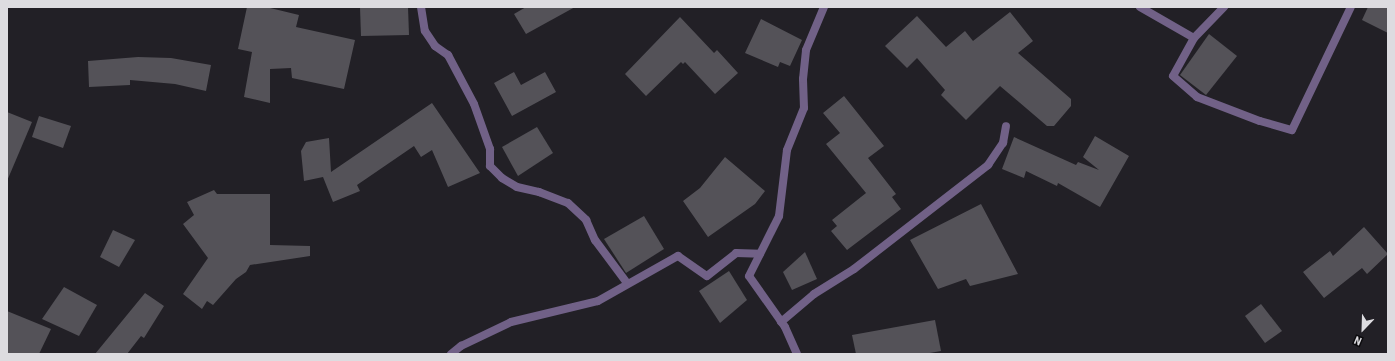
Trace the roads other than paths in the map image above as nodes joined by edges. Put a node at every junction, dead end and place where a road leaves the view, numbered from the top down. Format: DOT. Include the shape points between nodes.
graph roads {
  1 [pos="422,7"];
  2 [pos="824,7"];
  3 [pos="1140,7"];
  4 [pos="1224,7"];
  5 [pos="1351,7"];
  6 [pos="1194,38"];
  7 [pos="1006,126"];
  8 [pos="760,254"];
  9 [pos="628,283"];
  10 [pos="781,322"];
  11 [pos="451,354"];
  12 [pos="798,354"];
  1 -- 9 [label="street" via="425,31 435,46 448,55 474,104 490,149 490,166 502,178 517,187 540,192 568,204 586,220 595,240"];
  2 -- 8 [label="street" via="806,50 804,108 787,150 779,216"];
  3 -- 6 [label="street"];
  4 -- 6 [label="street"];
  5 -- 6 [label="street" via="1292,130 1197,97 1173,76"];
  7 -- 10 [label="street" via="1004,144 988,165 854,269 814,294"];
  8 -- 9 [label="street" via="736,253 707,276 678,256"];
  8 -- 10 [label="street" via="749,276"];
  9 -- 11 [label="street" via="598,301 511,322 461,346"];
  10 -- 12 [label="street"];
}
